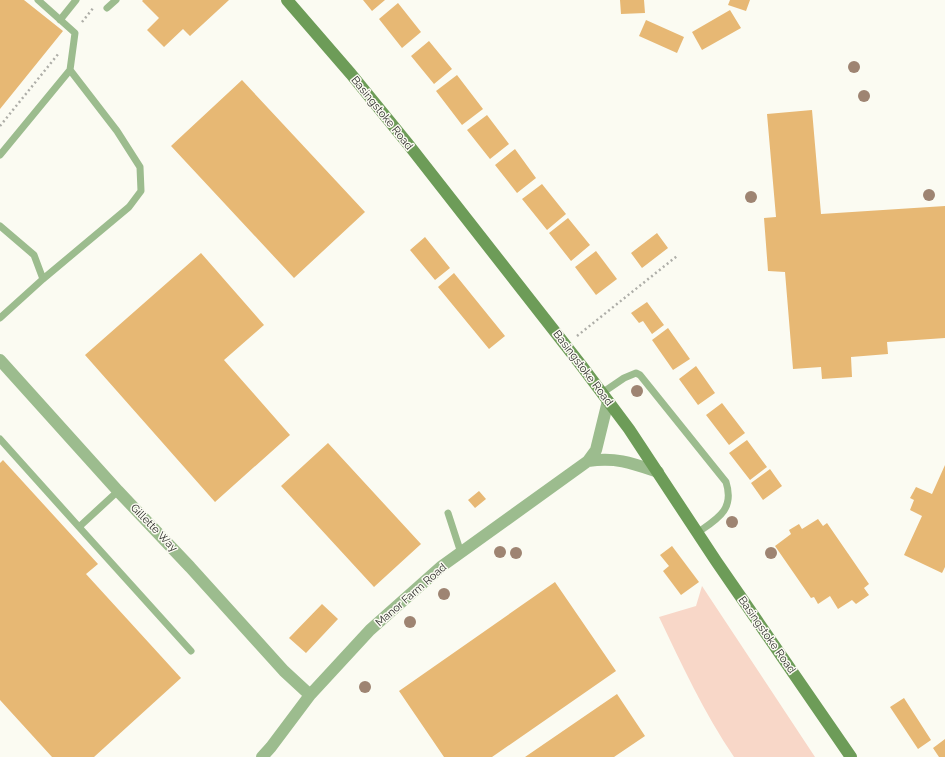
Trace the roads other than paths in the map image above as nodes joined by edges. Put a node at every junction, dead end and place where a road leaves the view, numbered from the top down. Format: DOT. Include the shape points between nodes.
graph roads {
  1 [pos="38,0"];
  2 [pos="76,0"];
  3 [pos="116,0"];
  4 [pos="287,0"];
  5 [pos="107,8"];
  6 [pos="60,20"];
  7 [pos="70,70"];
  8 [pos="0,155"];
  9 [pos="0,226"];
  10 [pos="43,280"];
  11 [pos="0,318"];
  12 [pos="0,360"];
  13 [pos="605,397"];
  14 [pos="0,439"];
  15 [pos="588,461"];
  16 [pos="658,472"];
  17 [pos="118,491"];
  18 [pos="448,513"];
  19 [pos="79,527"];
  20 [pos="697,533"];
  21 [pos="461,553"];
  22 [pos="192,651"];
  23 [pos="310,694"];
  24 [pos="262,757"];
  25 [pos="851,757"];
  1 -- 6 [label="lane"];
  2 -- 6 [label="lane"];
  3 -- 5 [label="lane"];
  4 -- 13 [label="main road, Basingstoke Road" via="408,144"];
  6 -- 7 [label="lane" via="75,32"];
  7 -- 8 [label="lane"];
  7 -- 10 [label="lane" via="117,131 140,167 141,191 129,207"];
  9 -- 10 [label="lane" via="34,255"];
  10 -- 11 [label="lane"];
  12 -- 17 [label="street, Gillette Way"];
  13 -- 15 [label="street, Manor Farm Road" via="596,450"];
  13 -- 16 [label="main road, Basingstoke Road"];
  13 -- 20 [label="lane" via="630,374 640,375 726,482 728,504 722,514"];
  14 -- 19 [label="lane"];
  15 -- 16 [label="street" via="620,460"];
  15 -- 21 [label="street, Manor Farm Road"];
  16 -- 20 [label="main road, Basingstoke Road"];
  17 -- 19 [label="lane"];
  17 -- 23 [label="street, Gillette Way" via="284,671"];
  18 -- 21 [label="lane"];
  19 -- 22 [label="lane"];
  20 -- 25 [label="main road, Basingstoke Road"];
  21 -- 23 [label="street, Manor Farm Road" via="442,566 370,630"];
  23 -- 24 [label="street, Manor Farm Road"];
}
